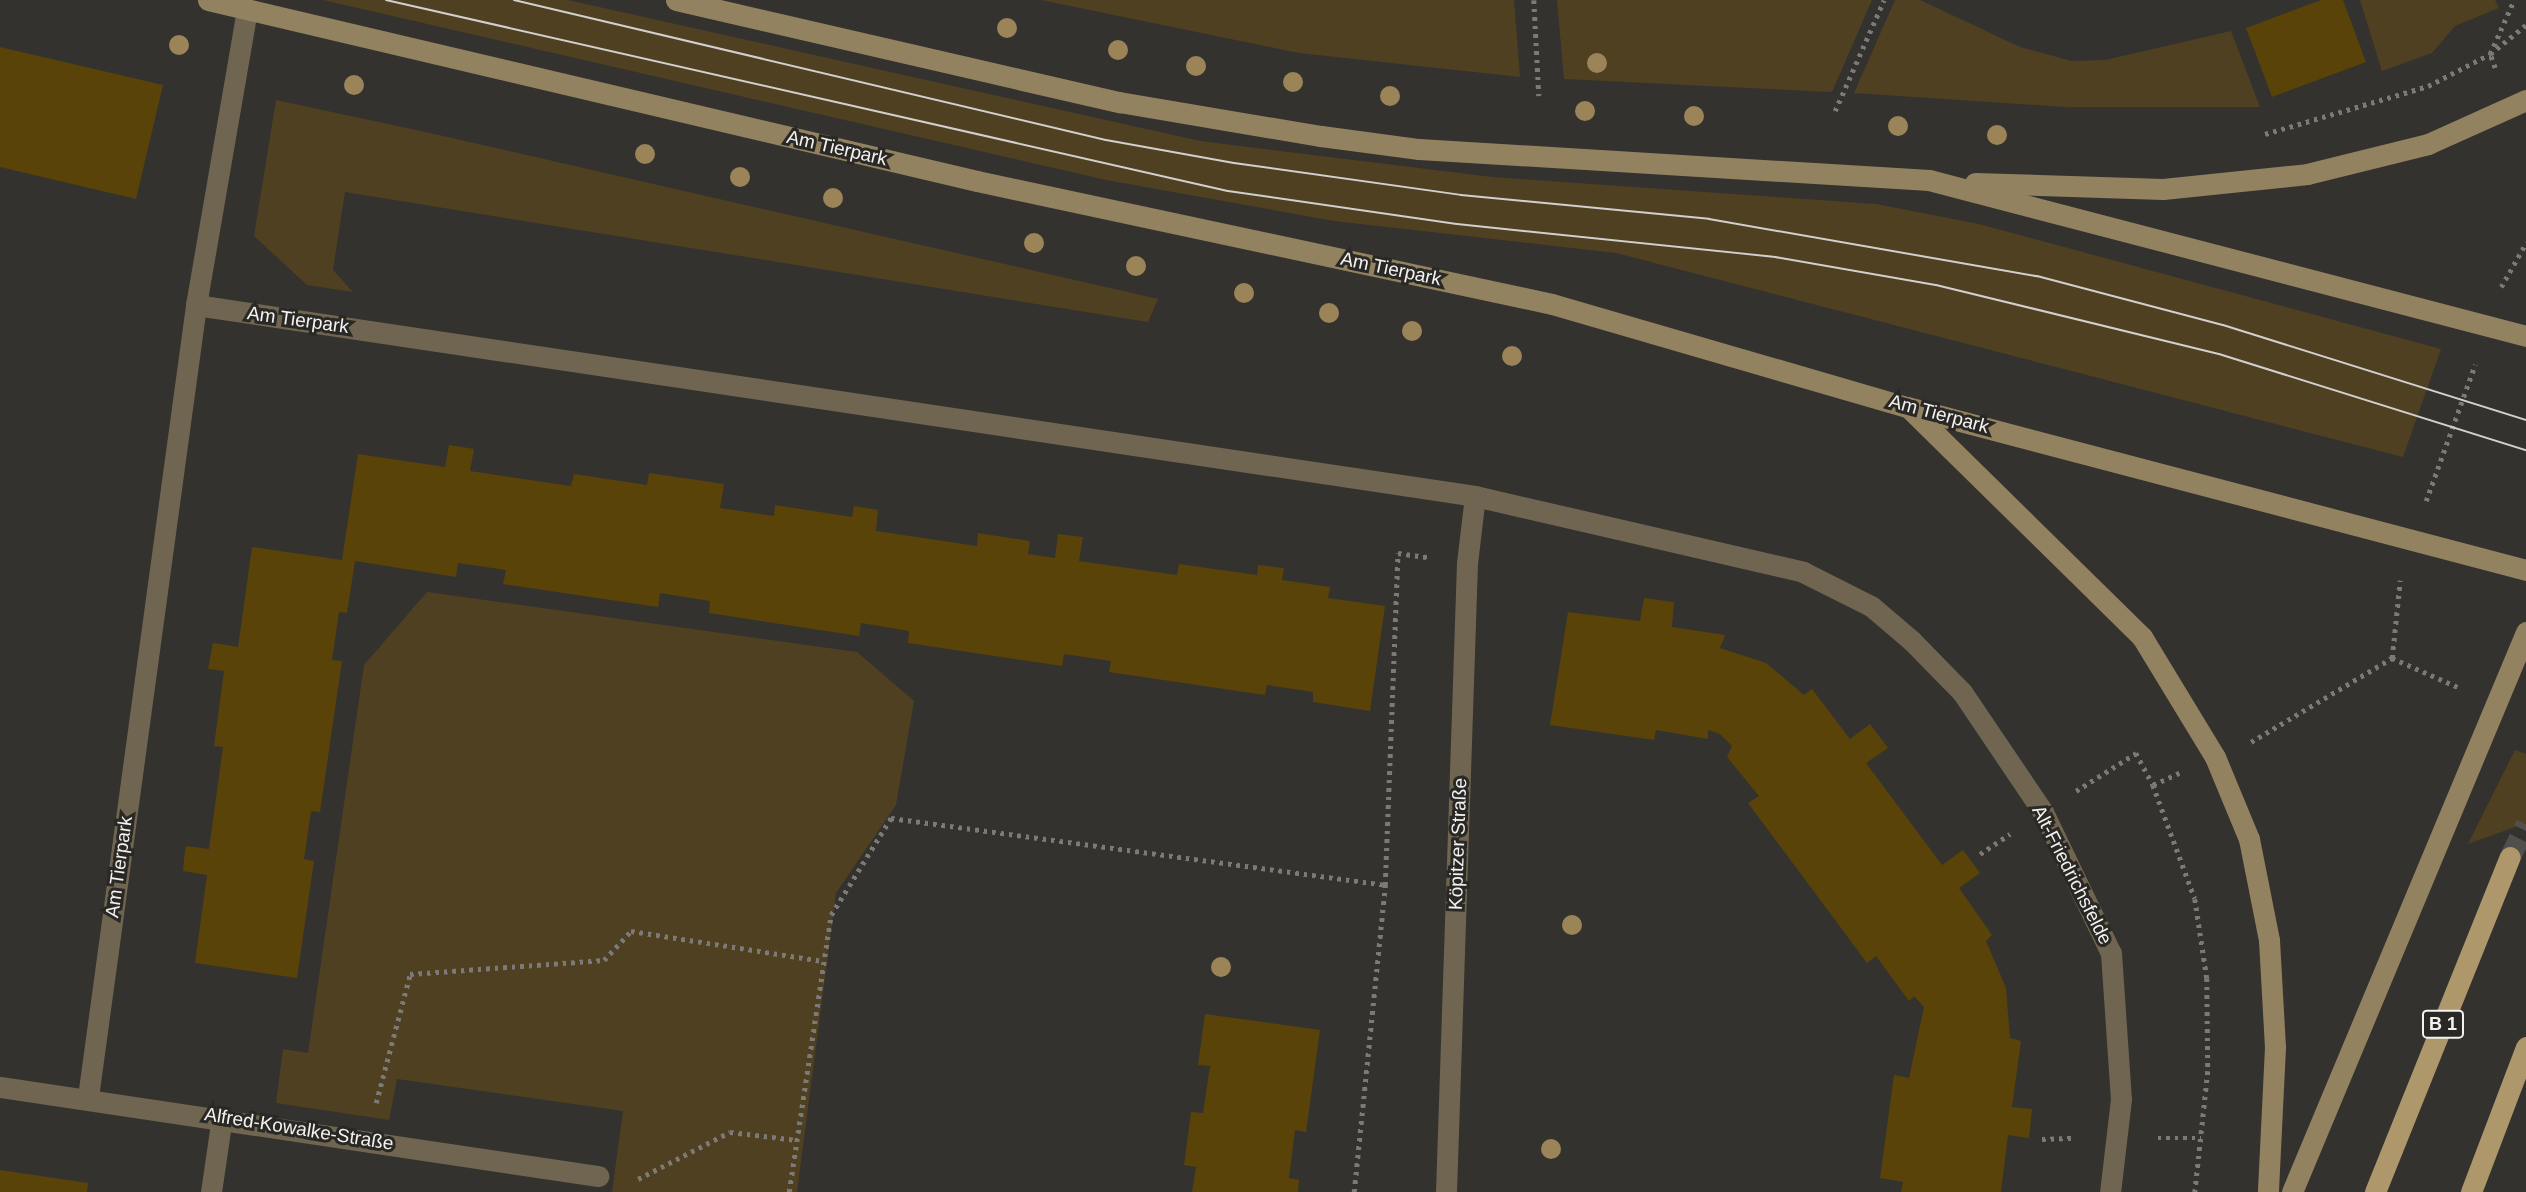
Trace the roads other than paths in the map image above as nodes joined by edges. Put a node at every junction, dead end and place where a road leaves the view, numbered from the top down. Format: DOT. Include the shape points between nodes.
graph roads {
  1 [pos="208,0"];
  2 [pos="676,0"];
  3 [pos="247,9"];
  4 [pos="2526,100"];
  5 [pos="1929,180"];
  6 [pos="196,305"];
  7 [pos="2526,336"];
  8 [pos="1907,407"];
  9 [pos="1475,496"];
  10 [pos="2526,570"];
  11 [pos="2526,632"];
  12 [pos="1912,640"];
  13 [pos="2510,857"];
  14 [pos="2526,1047"];
  15 [pos="0,1087"];
  16 [pos="88,1097"];
  17 [pos="222,1117"];
  18 [pos="598,1176"];
  19 [pos="211,1192"];
  20 [pos="1446,1192"];
  21 [pos="2110,1192"];
  22 [pos="2268,1192"];
  23 [pos="2292,1192"];
  24 [pos="2375,1192"];
  25 [pos="2471,1192"];
  1 -- 3 [label="main road, Am Tierpark"];
  2 -- 5 [label="main road" via="1119,102 1321,136 1419,149"];
  3 -- 6 [label="street, Am Tierpark"];
  3 -- 8 [label="main road, Am Tierpark" via="977,181 1552,304"];
  4 -- 5 [label="main road" via="2428,144 2307,174 2205,188"];
  5 -- 7 [label="main road"];
  6 -- 9 [label="street, Am Tierpark"];
  6 -- 16 [label="street, Am Tierpark"];
  8 -- 10 [label="main road, Am Tierpark" via="2413,536"];
  8 -- 22 [label="main road" via="2142,637 2215,757 2249,839 2269,940 2275,1047"];
  9 -- 12 [label="street, Am Tierpark" via="1803,572 1871,606"];
  9 -- 20 [label="street, Köpitzer Straße" via="1467,563"];
  11 -- 23 [label="main road"];
  12 -- 21 [label="street, Alt-Friedrichsfelde" via="1962,692 2043,812 2111,953 2120,1099"];
  13 -- 24 [label="main road, B 1"];
  14 -- 25 [label="main road"];
  15 -- 16 [label="street, Alfred-Kowalke-Straße"];
  16 -- 17 [label="street, Alfred-Kowalke-Straße"];
  17 -- 18 [label="street, Alfred-Kowalke-Straße"];
  17 -- 19 [label="street"];
}
